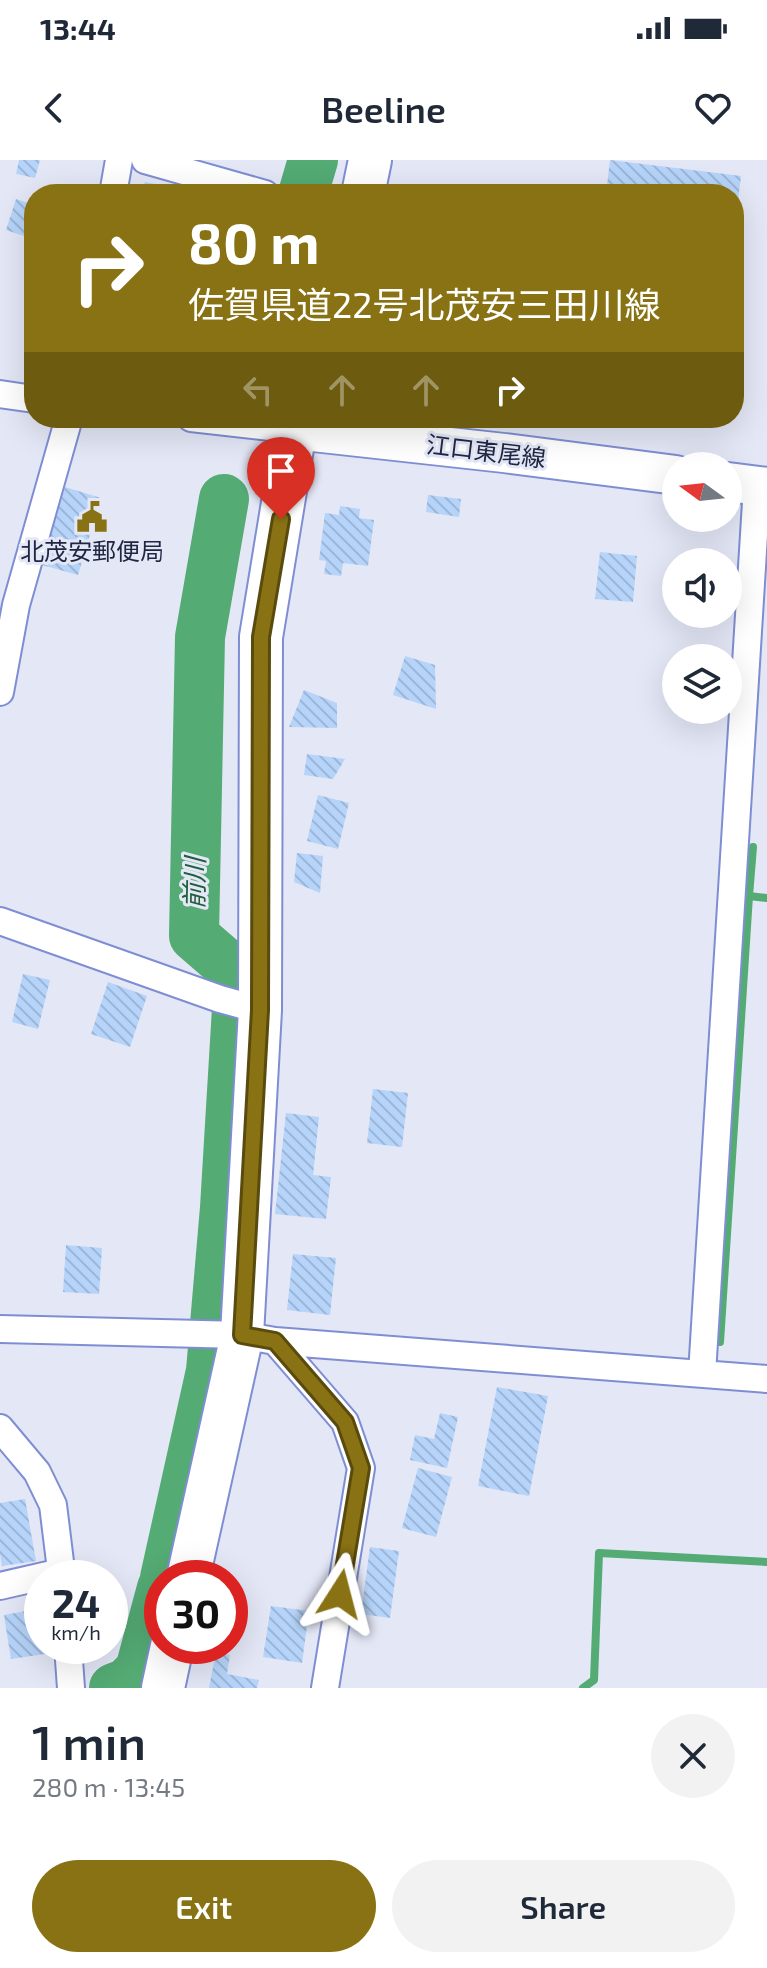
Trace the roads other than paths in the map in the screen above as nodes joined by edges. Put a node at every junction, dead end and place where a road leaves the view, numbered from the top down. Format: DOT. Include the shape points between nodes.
graph roads {
  1 [pos="119,160"];
  2 [pos="145,160"];
  3 [pos="370,160"];
  4 [pos="115,184"];
  5 [pos="230,184"];
  6 [pos="365,184"];
  7 [pos="0,394"];
  8 [pos="24,398"];
  9 [pos="66,428"];
  10 [pos="296,428"];
  11 [pos="326,428"];
  12 [pos="662,473"];
  13 [pos="751,485"];
  14 [pos="0,692"];
  15 [pos="0,921"];
  16 [pos="260,1010"];
  17 [pos="0,1329"];
  18 [pos="258,1338"];
  19 [pos="702,1374"];
  20 [pos="767,1379"];
  21 [pos="0,1428"];
  22 [pos="60,1560"];
  23 [pos="193,1560"];
  24 [pos="24,1582"];
  25 [pos="0,1586"];
  26 [pos="168,1664"];
  27 [pos="163,1688"];
  28 [pos="325,1688"];
  1 -- 4 [label="street"];
  2 -- 5 [label="street"];
  3 -- 6 [label="main road"];
  7 -- 8 [label="street"];
  9 -- 14 [label="street" via="16,605"];
  10 -- 16 [label="main road" via="261,637"];
  11 -- 12 [label="main road, 江口東尾線"];
  13 -- 19 [label="street"];
  15 -- 16 [label="street"];
  16 -- 18 [label="main road"];
  17 -- 18 [label="street"];
  18 -- 19 [label="street"];
  18 -- 23 [label="main road"];
  18 -- 28 [label="street" via="345,1422 361,1468"];
  19 -- 20 [label="street"];
  21 -- 22 [label="street" via="37,1472 53,1505"];
  24 -- 25 [label="street"];
  26 -- 27 [label="main road"];
}
